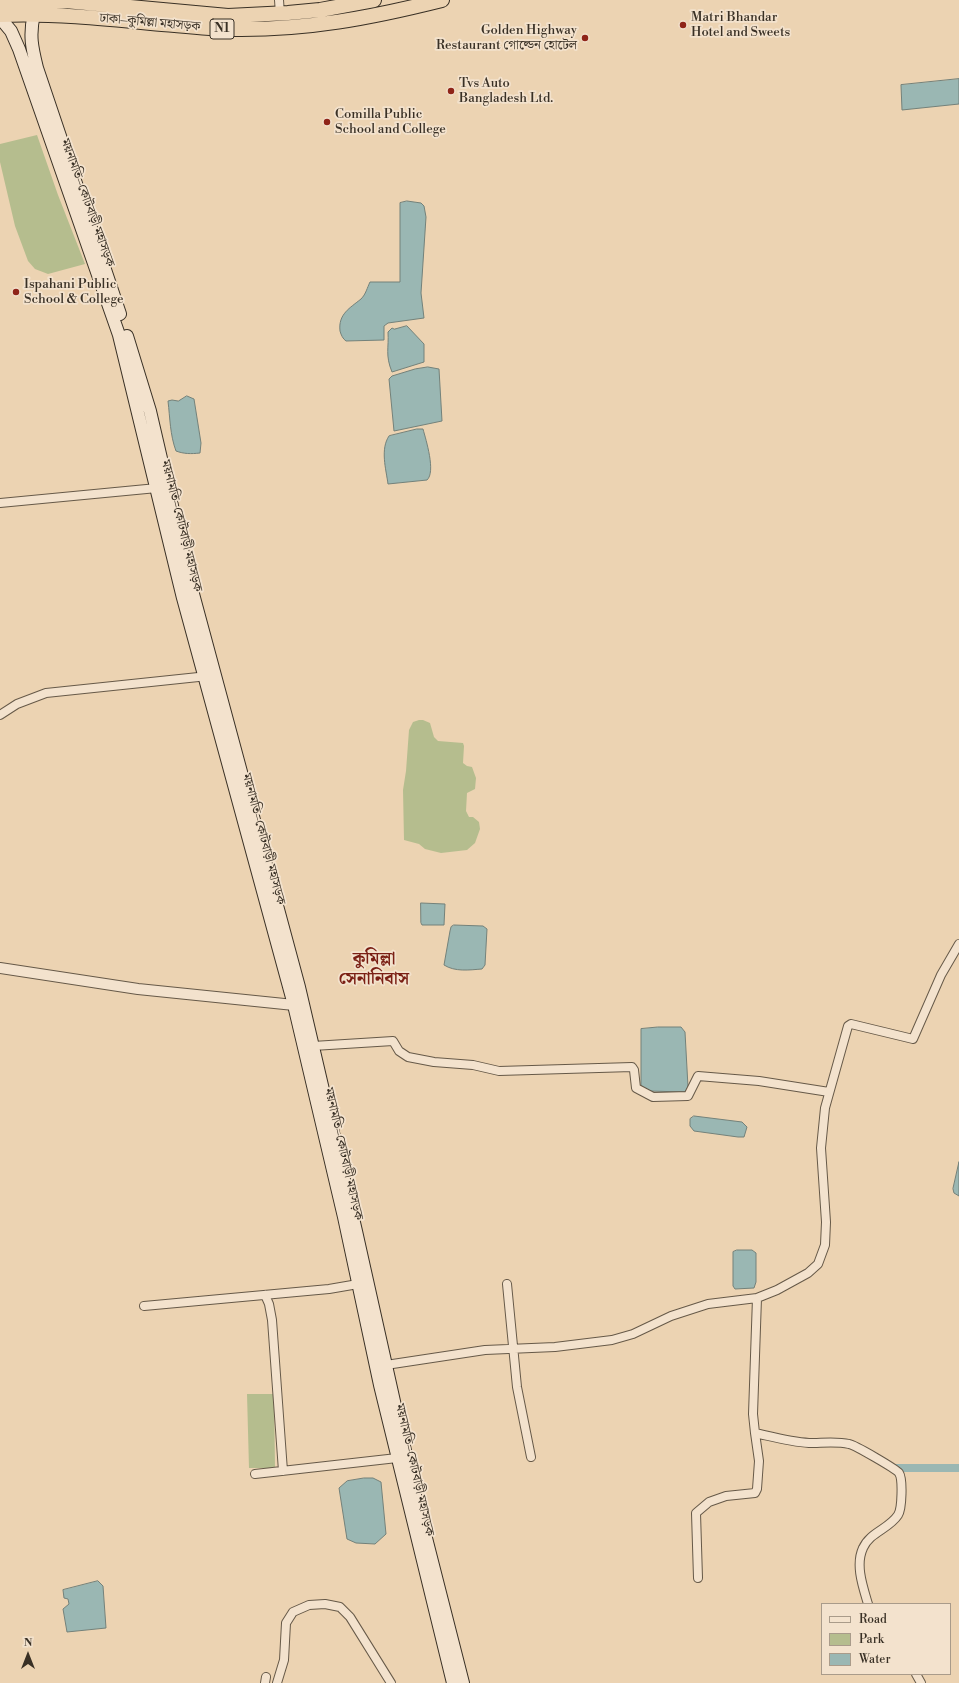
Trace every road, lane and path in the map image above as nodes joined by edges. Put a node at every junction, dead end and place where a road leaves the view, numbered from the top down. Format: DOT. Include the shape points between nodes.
graph roads {
  1 [pos="374,0"];
  2 [pos="442,0"];
  3 [pos="0,2"];
  4 [pos="279,7"];
  5 [pos="34,14"];
  6 [pos="0,16"];
  7 [pos="122,334"];
  8 [pos="157,488"];
  9 [pos="0,503"];
  10 [pos="210,676"];
  11 [pos="0,715"];
  12 [pos="959,944"];
  13 [pos="0,968"];
  14 [pos="298,1004"];
  15 [pos="312,1046"];
  16 [pos="829,1092"];
  17 [pos="358,1284"];
  18 [pos="507,1284"];
  19 [pos="264,1295"];
  20 [pos="757,1298"];
  21 [pos="144,1306"];
  22 [pos="513,1348"];
  23 [pos="386,1365"];
  24 [pos="755,1433"];
  25 [pos="531,1457"];
  26 [pos="397,1458"];
  27 [pos="283,1471"];
  28 [pos="256,1474"];
  29 [pos="698,1578"];
  30 [pos="868,1603"];
  31 [pos="277,1683"];
  32 [pos="391,1683"];
  33 [pos="453,1683"];
  34 [pos="463,1683"];
  1 -- 4 [label="highway, ঢাকা–কুমিল্লা মহাসড়ক / N1" via="320,10"];
  2 -- 5 [label="highway, ঢাকা–কুমিল্লা মহাসড়ক / N1" via="341,22 309,27 263,29 211,28"];
  3 -- 4 [label="highway, ঢাকা–কুমিল্লা মহাসড়ক / N1" via="64,1 228,16"];
  5 -- 6 [label="highway, ঢাকা–কুমিল্লা মহাসড়ক / N1"];
  5 -- 7 [label="main road, ময়নামতি–কোটবাড়ী মহাসড়ক" via="31,47 43,89 101,254"];
  6 -- 7 [label="main road, ময়নামতি–কোটবাড়ী মহাসড়ক" via="11,31 19,49"];
  7 -- 8 [label="main road, ময়নামতি–কোটবাড়ী মহাসড়ক"];
  7 -- 10 [label="main road, ময়নামতি–কোটবাড়ী মহাসড়ক" via="150,411"];
  8 -- 9 [label="street"];
  8 -- 10 [label="main road, ময়নামতি–কোটবাড়ী মহাসড়ক" via="182,591"];
  10 -- 11 [label="street" via="46,693 17,704"];
  10 -- 14 [label="main road, ময়নামতি–কোটবাড়ী মহাসড়ক"];
  12 -- 16 [label="street" via="940,975 913,1039 849,1025"];
  13 -- 14 [label="street" via="138,988"];
  14 -- 15 [label="main road, ময়নামতি–কোটবাড়ী মহাসড়ক"];
  14 -- 17 [label="main road, ময়নামতি–কোটবাড়ী মহাসড়ক"];
  15 -- 16 [label="street" via="393,1041 399,1051 408,1057 474,1065 499,1071 632,1067 636,1088 653,1097 688,1096 698,1076 759,1081"];
  15 -- 23 [label="main road, ময়নামতি–কোটবাড়ী মহাসড়ক"];
  16 -- 20 [label="street" via="821,1148 825,1245 818,1264 808,1273"];
  17 -- 19 [label="street"];
  17 -- 26 [label="main road, ময়নামতি–কোটবাড়ী মহাসড়ক"];
  18 -- 22 [label="street"];
  19 -- 21 [label="street"];
  19 -- 27 [label="street" via="269,1304 272,1320"];
  20 -- 22 [label="street" via="708,1304 612,1340 554,1347"];
  20 -- 24 [label="street" via="753,1414"];
  22 -- 23 [label="street"];
  22 -- 25 [label="street" via="517,1387"];
  23 -- 34 [label="main road, ময়নামতি–কোটবাড়ী মহাসড়ক" via="414,1491"];
  24 -- 29 [label="street" via="759,1461 755,1493 726,1496 709,1502 696,1513"];
  24 -- 30 [label="street" via="808,1443 856,1446 899,1474 899,1514 868,1539 859,1559"];
  26 -- 27 [label="street"];
  26 -- 33 [label="main road, ময়নামতি–কোটবাড়ী মহাসড়ক"];
  27 -- 28 [label="street"];
  31 -- 32 [label="street" via="284,1660 286,1623 293,1612 309,1605 325,1604 340,1607 350,1617"];
}
